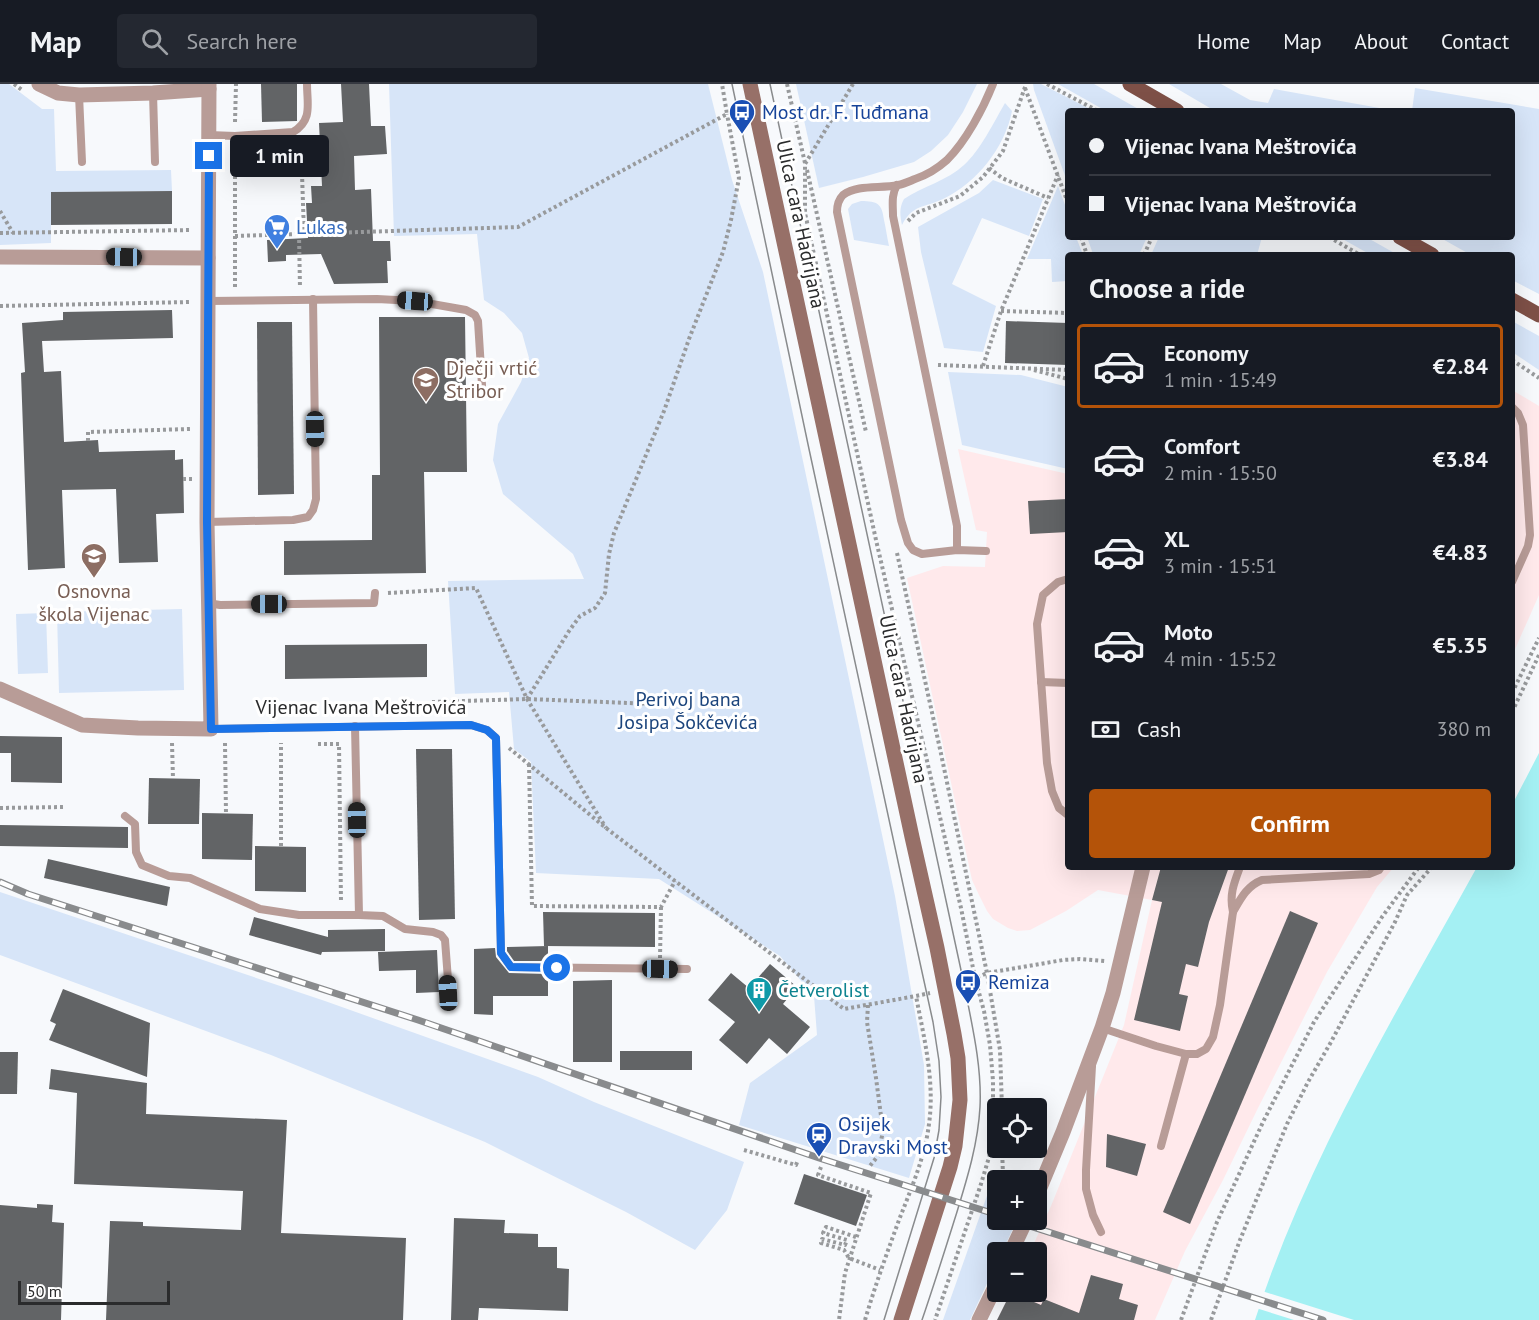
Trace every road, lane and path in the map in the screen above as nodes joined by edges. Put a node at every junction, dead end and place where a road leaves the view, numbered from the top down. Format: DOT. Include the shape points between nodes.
graph roads {
  1 [pos="39,84"];
  2 [pos="307,84"];
  3 [pos="722,84"];
  4 [pos="750,84"];
  5 [pos="787,84"];
  6 [pos="853,84"];
  7 [pos="993,84"];
  8 [pos="1047,84"];
  9 [pos="1130,84"];
  10 [pos="209,86"];
  11 [pos="1025,86"];
  12 [pos="153,93"];
  13 [pos="79,95"];
  14 [pos="1092,108"];
  15 [pos="1172,108"];
  16 [pos="727,114"];
  17 [pos="300,128"];
  18 [pos="209,135"];
  19 [pos="82,162"];
  20 [pos="155,162"];
  21 [pos="805,164"];
  22 [pos="989,168"];
  23 [pos="1058,175"];
  24 [pos="897,185"];
  25 [pos="1065,195"];
  26 [pos="1048,198"];
  27 [pos="0,211"];
  28 [pos="906,225"];
  29 [pos="192,230"];
  30 [pos="0,233"];
  31 [pos="13,233"];
  32 [pos="301,234"];
  33 [pos="235,236"];
  34 [pos="1334,240"];
  35 [pos="1405,240"];
  36 [pos="1355,252"];
  37 [pos="1427,252"];
  38 [pos="0,257"];
  39 [pos="208,258"];
  40 [pos="300,297"];
  41 [pos="313,299"];
  42 [pos="208,300"];
  43 [pos="191,302"];
  44 [pos="1515,302"];
  45 [pos="0,306"];
  46 [pos="1001,311"];
  47 [pos="1065,313"];
  48 [pos="1539,315"];
  49 [pos="1515,362"];
  50 [pos="934,365"];
  51 [pos="983,366"];
  52 [pos="1025,368"];
  53 [pos="1065,370"];
  54 [pos="1065,378"];
  55 [pos="1539,378"];
  56 [pos="482,385"];
  57 [pos="1515,410"];
  58 [pos="191,429"];
  59 [pos="867,433"];
  60 [pos="88,441"];
  61 [pos="207,522"];
  62 [pos="894,542"];
  63 [pos="957,550"];
  64 [pos="986,551"];
  65 [pos="1515,575"];
  66 [pos="1065,580"];
  67 [pos="375,593"];
  68 [pos="208,603"];
  69 [pos="1539,638"];
  70 [pos="1539,655"];
  71 [pos="1041,682"];
  72 [pos="1065,683"];
  73 [pos="1515,687"];
  74 [pos="0,689"];
  75 [pos="527,699"];
  76 [pos="655,704"];
  77 [pos="1515,706"];
  78 [pos="420,711"];
  79 [pos="356,726"];
  80 [pos="213,736"];
  81 [pos="496,738"];
  82 [pos="182,742"];
  83 [pos="281,743"];
  84 [pos="316,744"];
  85 [pos="529,764"];
  86 [pos="173,779"];
  87 [pos="64,807"];
  88 [pos="0,808"];
  89 [pos="1065,813"];
  90 [pos="226,814"];
  91 [pos="125,816"];
  92 [pos="606,828"];
  93 [pos="281,846"];
  94 [pos="1142,870"];
  95 [pos="1239,870"];
  96 [pos="1378,870"];
  97 [pos="1417,870"];
  98 [pos="1429,870"];
  99 [pos="675,881"];
  100 [pos="661,907"];
  101 [pos="1233,912"];
  102 [pos="341,915"];
  103 [pos="359,915"];
  104 [pos="1121,963"];
  105 [pos="660,969"];
  106 [pos="687,969"];
  107 [pos="987,973"];
  108 [pos="945,990"];
  109 [pos="448,993"];
  110 [pos="916,996"];
  111 [pos="868,1005"];
  112 [pos="1102,1028"];
  113 [pos="1093,1054"];
  114 [pos="1186,1054"];
  115 [pos="1002,1098"];
  116 [pos="1161,1146"];
  117 [pos="744,1150"];
  118 [pos="798,1160"];
  119 [pos="821,1167"];
  120 [pos="869,1167"];
  121 [pos="1047,1170"];
  122 [pos="1101,1232"];
  123 [pos="856,1237"];
  124 [pos="849,1258"];
  125 [pos="880,1269"];
  126 [pos="988,1302"];
  127 [pos="838,1320"];
  128 [pos="865,1320"];
  129 [pos="901,1320"];
  130 [pos="979,1320"];
  131 [pos="1181,1320"];
  132 [pos="1211,1320"];
  1 -- 13 [label="street" via="58,93"];
  2 -- 17 [label="lane" via="308,116"];
  3 -- 16 [label="path"];
  4 -- 108 [label="main road, Ulica cara Hadrijana"];
  5 -- 21 [label="path"];
  6 -- 21 [label="path"];
  7 -- 24 [label="lane" via="947,160 916,179"];
  8 -- 14 [label="path"];
  9 -- 15 [label="main road"];
  10 -- 12 [label="street"];
  10 -- 18 [label="street"];
  11 -- 22 [label="path" via="1003,151"];
  11 -- 23 [label="path"];
  12 -- 13 [label="street"];
  12 -- 20 [label="lane"];
  13 -- 19 [label="lane"];
  16 -- 32 [label="path" via="518,227"];
  16 -- 75 [label="path" via="739,178 723,252 614,532 605,593 595,608 580,615"];
  17 -- 18 [label="lane" via="293,132"];
  17 -- 32 [label="path"];
  18 -- 39 [label="street"];
  21 -- 59 [label="path"];
  22 -- 26 [label="path" via="1002,178"];
  22 -- 28 [label="path" via="960,196 916,213"];
  23 -- 25 [label="path"];
  23 -- 26 [label="path"];
  24 -- 63 [label="lane" via="892,198 893,216 957,526"];
  24 -- 63 [label="lane" via="843,195 837,212 908,543 922,554"];
  26 -- 46 [label="path"];
  27 -- 31 [label="path"];
  29 -- 31 [label="path"];
  30 -- 31 [label="path"];
  32 -- 33 [label="path"];
  32 -- 40 [label="path"];
  34 -- 36 [label="path"];
  35 -- 37 [label="main road"];
  38 -- 39 [label="street"];
  39 -- 42 [label="street"];
  41 -- 42 [label="lane"];
  41 -- 56 [label="lane" via="377,298 466,310 478,321"];
  41 -- 61 [label="lane" via="313,510 308,518 293,520"];
  42 -- 61 [label="street"];
  43 -- 45 [label="path"];
  44 -- 48 [label="main road"];
  46 -- 47 [label="path"];
  46 -- 51 [label="path"];
  49 -- 55 [label="path"];
  50 -- 51 [label="path"];
  51 -- 52 [label="path"];
  52 -- 53 [label="path"];
  52 -- 54 [label="path"];
  57 -- 65 [label="lane" via="1522,425 1530,535"];
  58 -- 60 [label="path" via="88,432"];
  61 -- 68 [label="street"];
  62 -- 107 [label="path"];
  63 -- 64 [label="lane"];
  66 -- 71 [label="lane" via="1043,595 1037,624"];
  67 -- 68 [label="lane" via="374,603"];
  67 -- 75 [label="path" via="476,588"];
  68 -- 80 [label="street"];
  69 -- 73 [label="path"];
  70 -- 77 [label="path"];
  71 -- 72 [label="lane"];
  71 -- 89 [label="lane" via="1047,764 1052,791"];
  74 -- 80 [label="street, Vijenac Ivana Meštrovića" via="82,724"];
  75 -- 76 [label="path"];
  75 -- 78 [label="path" via="432,702 432,711"];
  75 -- 92 [label="path"];
  79 -- 80 [label="lane, Vijenac Ivana Meštrovića"];
  79 -- 81 [label="lane, Vijenac Ivana Meštrovića" via="471,725"];
  79 -- 103 [label="lane"];
  80 -- 90 [label="path" via="225,742"];
  81 -- 85 [label="path"];
  81 -- 105 [label="lane" via="501,953 511,967"];
  82 -- 86 [label="path" via="172,741"];
  83 -- 93 [label="path"];
  84 -- 102 [label="path" via="339,744"];
  85 -- 92 [label="path"];
  85 -- 100 [label="path" via="532,906"];
  87 -- 88 [label="path"];
  91 -- 102 [label="lane" via="135,824 136,852 142,866 169,876 190,878 260,909 299,915"];
  92 -- 99 [label="path"];
  94 -- 104 [label="street"];
  95 -- 101 [label="lane" via="1230,900"];
  96 -- 101 [label="lane" via="1369,874 1262,880 1245,892"];
  97 -- 131 [label="path" via="1314,1022 1217,1222"];
  98 -- 132 [label="path" via="1407,895 1287,1125"];
  99 -- 100 [label="path"];
  99 -- 111 [label="path" via="844,1009"];
  100 -- 105 [label="path"];
  101 -- 114 [label="lane" via="1213,1037 1197,1054"];
  102 -- 103 [label="lane"];
  103 -- 109 [label="lane" via="383,916 405,929 441,935 445,940"];
  104 -- 107 [label="path" via="1062,960"];
  104 -- 112 [label="street"];
  105 -- 106 [label="lane"];
  107 -- 108 [label="path"];
  107 -- 115 [label="path" via="1000,1050"];
  108 -- 110 [label="path"];
  108 -- 129 [label="main road, Ulica cara Hadrijana" via="958,1058 960,1100 955,1146"];
  110 -- 111 [label="path"];
  110 -- 125 [label="path" via="931,1090 926,1145"];
  111 -- 120 [label="path" via="867,1022 883,1131 878,1156"];
  112 -- 113 [label="street"];
  112 -- 114 [label="lane"];
  113 -- 121 [label="street"];
  113 -- 122 [label="lane" via="1086,1189"];
  114 -- 116 [label="lane"];
  117 -- 118 [label="path" via="796,1165"];
  119 -- 123 [label="path" via="818,1175 871,1193"];
  123 -- 124 [label="path"];
  123 -- 124 [label="path" via="826,1227 823,1233 847,1240 845,1245 822,1239 820,1243 844,1250"];
  124 -- 125 [label="path"];
  124 -- 127 [label="path"];
  125 -- 128 [label="path"];
  126 -- 130 [label="street"];
}
